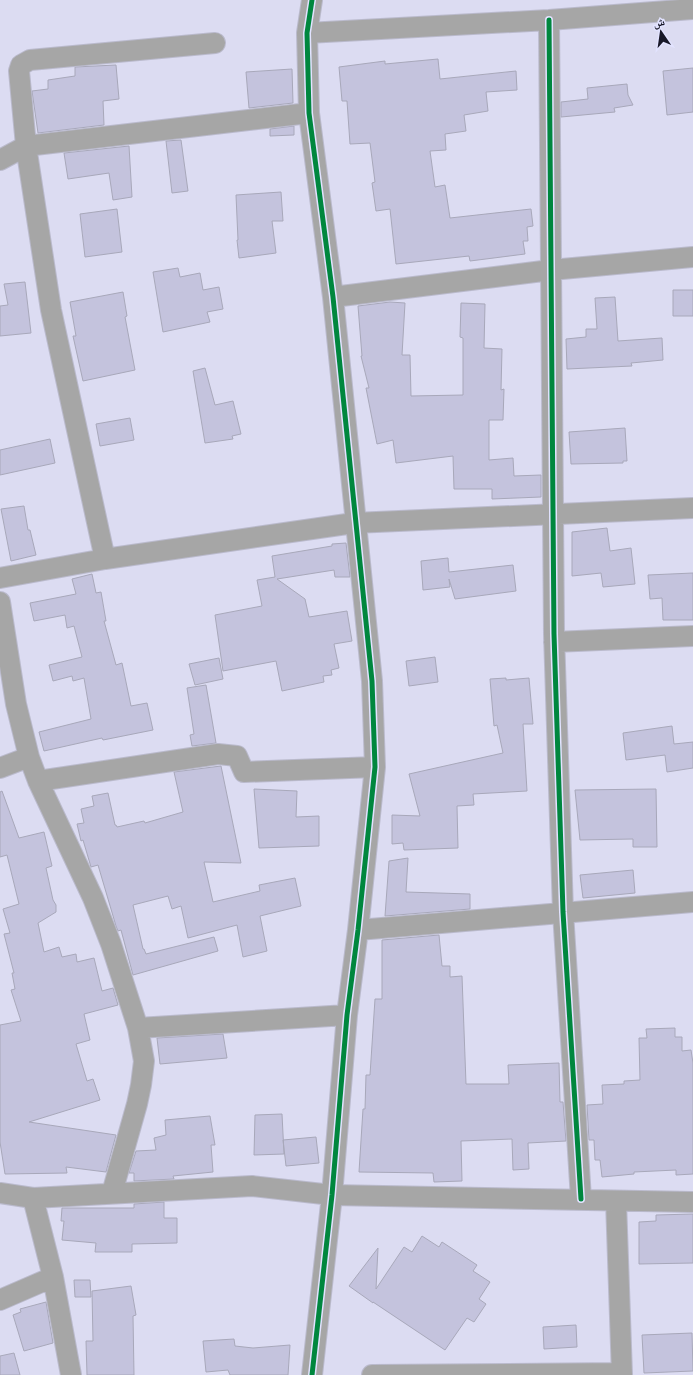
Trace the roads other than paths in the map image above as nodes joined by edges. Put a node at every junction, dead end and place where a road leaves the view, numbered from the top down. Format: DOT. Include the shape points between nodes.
graph roads {
  1 [pos="312,0"];
  2 [pos="693,9"];
  3 [pos="549,20"];
  4 [pos="307,33"];
  5 [pos="215,43"];
  6 [pos="309,113"];
  7 [pos="26,146"];
  8 [pos="0,160"];
  9 [pos="693,257"];
  10 [pos="551,270"];
  11 [pos="333,296"];
  12 [pos="693,508"];
  13 [pos="553,513"];
  14 [pos="354,523"];
  15 [pos="105,559"];
  16 [pos="0,578"];
  17 [pos="0,602"];
  18 [pos="693,636"];
  19 [pos="554,642"];
  20 [pos="29,757"];
  21 [pos="375,767"];
  22 [pos="0,768"];
  23 [pos="38,781"];
  24 [pos="693,902"];
  25 [pos="563,912"];
  26 [pos="358,930"];
  27 [pos="347,1015"];
  28 [pos="138,1028"];
  29 [pos="0,1193"];
  30 [pos="112,1193"];
  31 [pos="332,1195"];
  32 [pos="33,1198"];
  33 [pos="582,1199"];
  34 [pos="616,1201"];
  35 [pos="693,1202"];
  36 [pos="53,1277"];
  37 [pos="0,1300"];
  38 [pos="622,1374"];
  39 [pos="71,1375"];
  40 [pos="312,1375"];
  41 [pos="372,1375"];
  1 -- 4 [label="street"];
  2 -- 3 [label="street"];
  3 -- 4 [label="street"];
  3 -- 10 [label="street"];
  4 -- 6 [label="street"];
  5 -- 7 [label="street" via="30,60 21,65 19,71"];
  6 -- 7 [label="street"];
  6 -- 11 [label="street"];
  7 -- 8 [label="street"];
  7 -- 15 [label="street" via="52,310"];
  9 -- 10 [label="street"];
  10 -- 11 [label="street"];
  10 -- 13 [label="street"];
  11 -- 14 [label="street"];
  12 -- 13 [label="street"];
  13 -- 14 [label="street"];
  13 -- 19 [label="street"];
  14 -- 15 [label="street"];
  14 -- 21 [label="street" via="372,688"];
  15 -- 16 [label="street"];
  17 -- 20 [label="street" via="16,704"];
  18 -- 19 [label="street"];
  19 -- 25 [label="street"];
  20 -- 22 [label="street"];
  20 -- 23 [label="street"];
  21 -- 23 [label="street" via="244,772 237,756 218,754"];
  21 -- 26 [label="street"];
  23 -- 28 [label="street" via="93,898"];
  24 -- 25 [label="street"];
  25 -- 26 [label="street"];
  25 -- 33 [label="street"];
  26 -- 27 [label="street"];
  27 -- 28 [label="street"];
  27 -- 31 [label="street"];
  28 -- 30 [label="street" via="144,1061 141,1085 138,1104"];
  29 -- 32 [label="street"];
  30 -- 31 [label="street" via="252,1186"];
  30 -- 32 [label="street"];
  31 -- 33 [label="street"];
  31 -- 40 [label="street"];
  32 -- 36 [label="street"];
  33 -- 34 [label="street"];
  34 -- 35 [label="street"];
  34 -- 38 [label="street"];
  36 -- 37 [label="street"];
  36 -- 39 [label="street"];
  38 -- 41 [label="street"];
}
